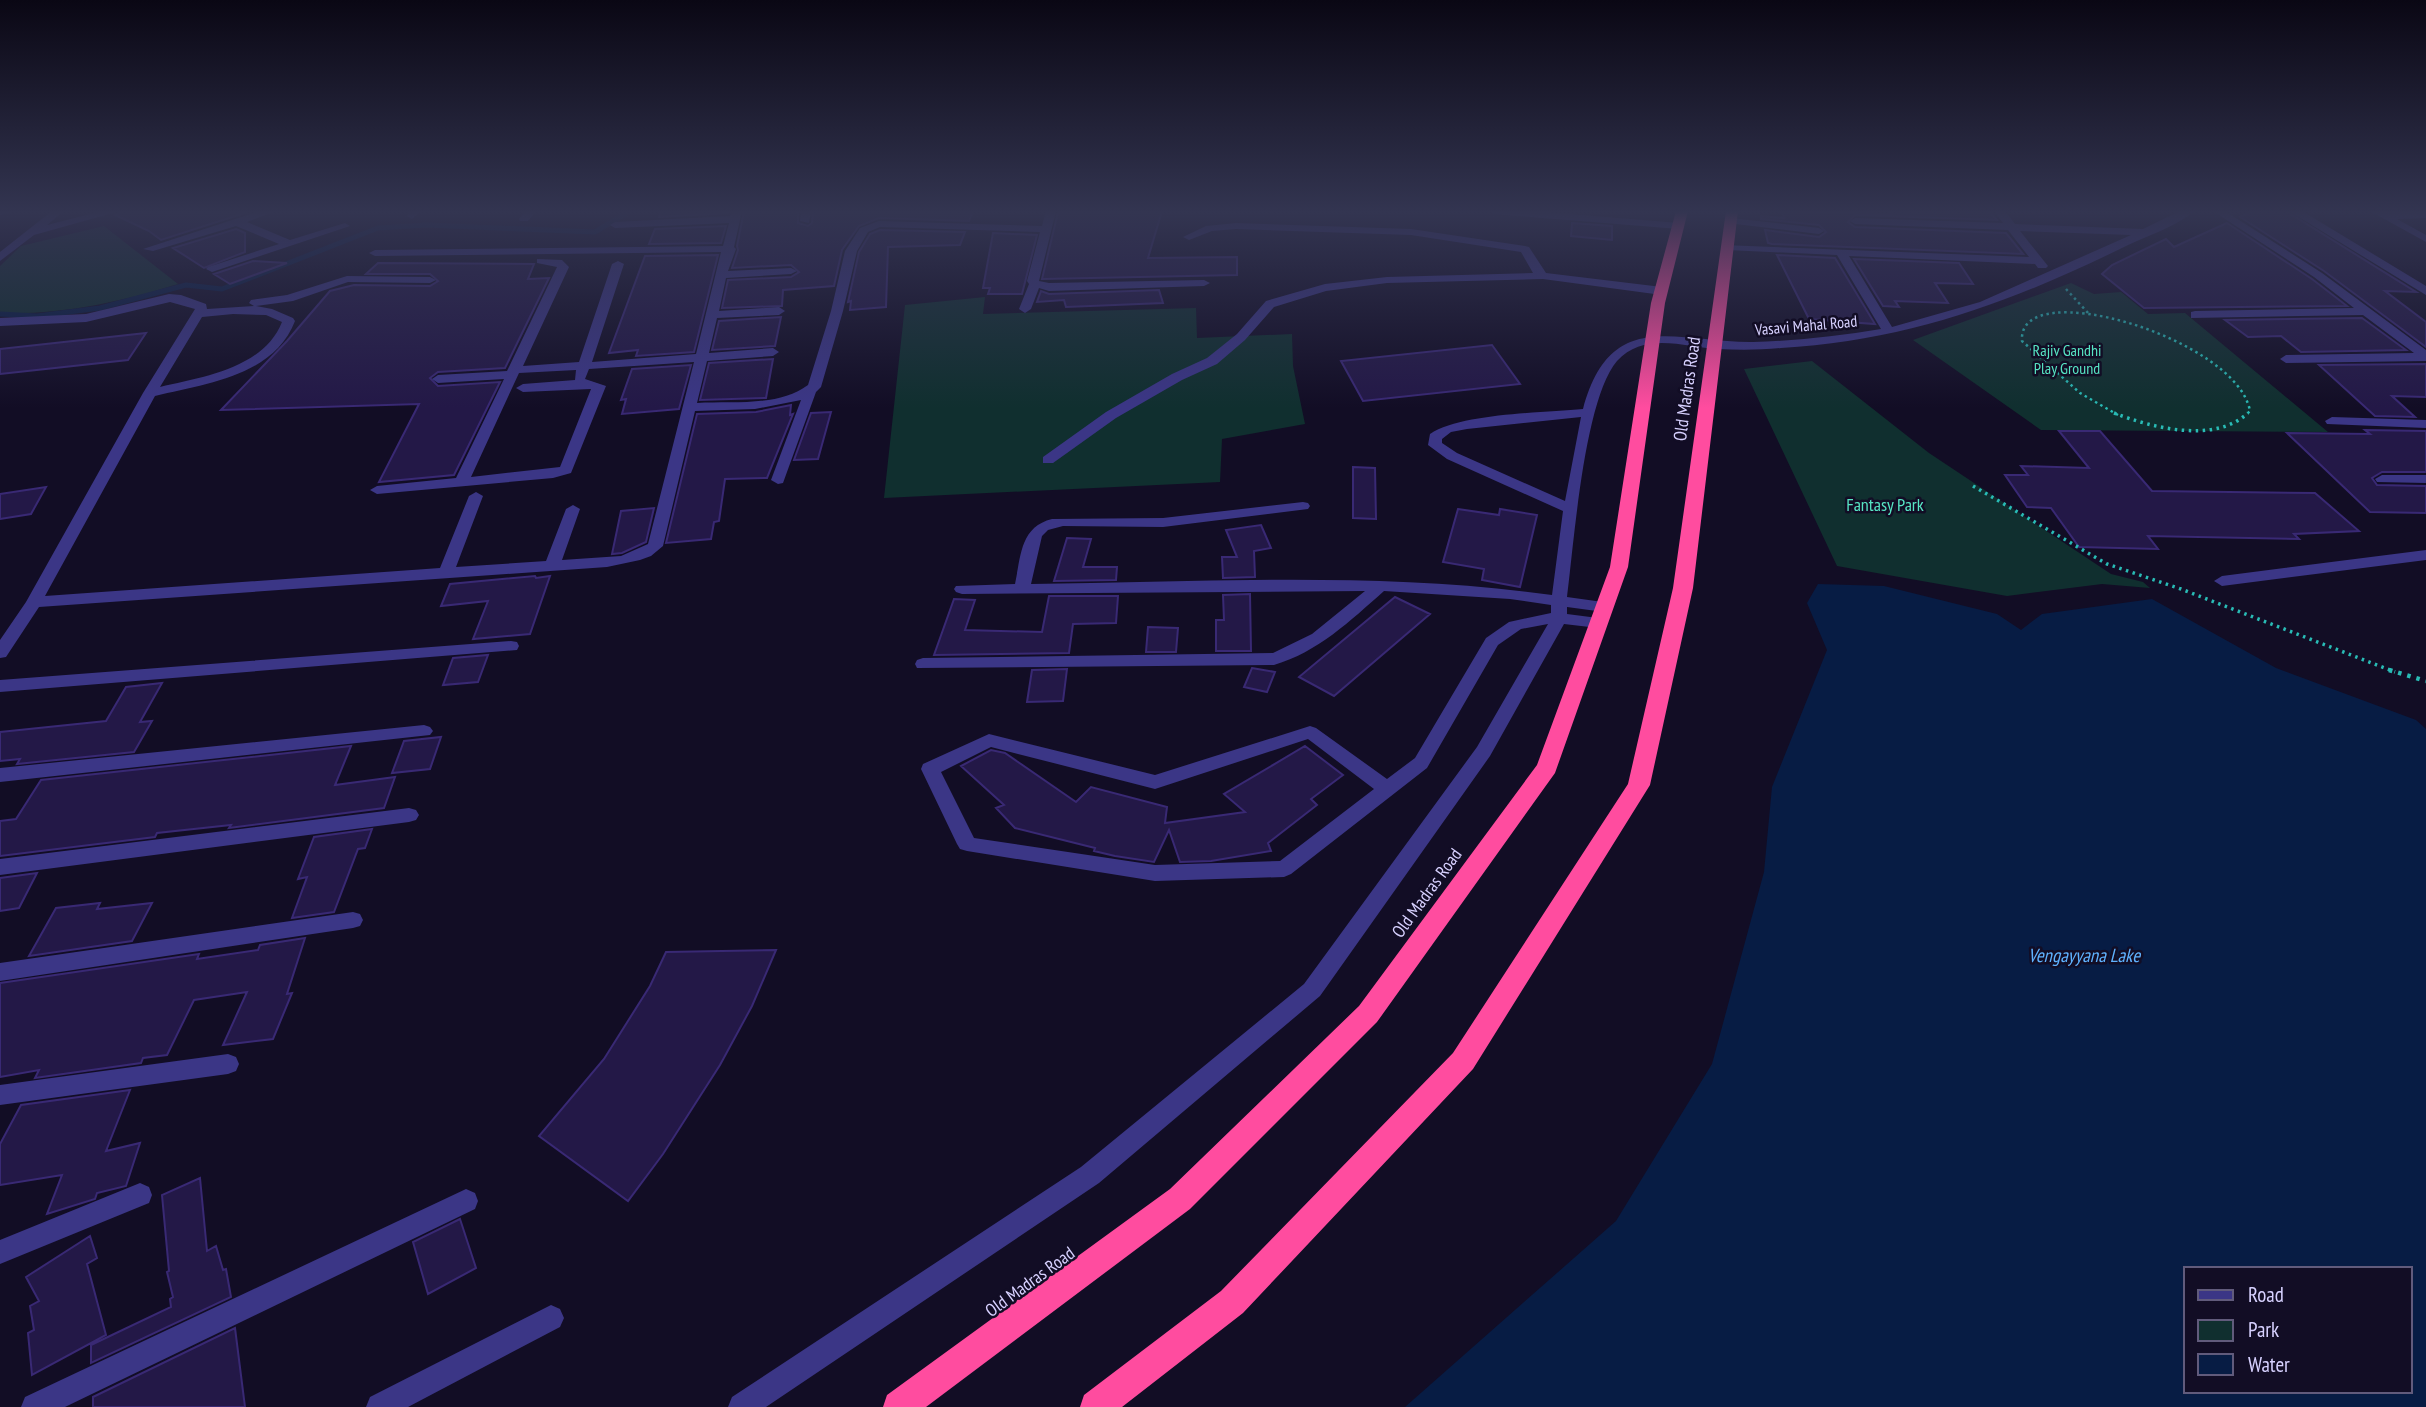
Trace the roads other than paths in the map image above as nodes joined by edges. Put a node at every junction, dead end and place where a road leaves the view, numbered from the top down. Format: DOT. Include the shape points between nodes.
graph roads {
  1 [pos="558,277"];
  2 [pos="614,277"];
  3 [pos="723,277"];
  4 [pos="845,277"];
  5 [pos="1034,277"];
  6 [pos="1522,277"];
  7 [pos="1548,277"];
  8 [pos="1666,277"];
  9 [pos="1724,277"];
  10 [pos="1856,277"];
  11 [pos="2053,277"];
  12 [pos="2320,277"];
  13 [pos="2402,277"];
  14 [pos="2048,279"];
  15 [pos="430,280"];
  16 [pos="1204,283"];
  17 [pos="1035,284"];
  18 [pos="1662,291"];
  19 [pos="2426,291"];
  20 [pos="1025,309"];
  21 [pos="200,311"];
  22 [pos="779,311"];
  23 [pos="2367,311"];
  24 [pos="712,315"];
  25 [pos="2195,315"];
  26 [pos="0,322"];
  27 [pos="1889,332"];
  28 [pos="1653,338"];
  29 [pos="1716,345"];
  30 [pos="773,352"];
  31 [pos="2426,356"];
  32 [pos="701,358"];
  33 [pos="2286,359"];
  34 [pos="584,366"];
  35 [pos="512,373"];
  36 [pos="438,379"];
  37 [pos="578,383"];
  38 [pos="523,388"];
  39 [pos="150,393"];
  40 [pos="810,393"];
  41 [pos="687,407"];
  42 [pos="1589,412"];
  43 [pos="2332,421"];
  44 [pos="2426,424"];
  45 [pos="1048,460"];
  46 [pos="2382,479"];
  47 [pos="2426,479"];
  48 [pos="778,480"];
  49 [pos="463,482"];
  50 [pos="377,490"];
  51 [pos="476,496"];
  52 [pos="1303,506"];
  53 [pos="572,509"];
  54 [pos="1572,510"];
  55 [pos="2426,555"];
  56 [pos="552,565"];
  57 [pos="446,572"];
  58 [pos="2222,581"];
  59 [pos="1380,586"];
  60 [pos="962,589"];
  61 [pos="1022,589"];
  62 [pos="34,602"];
  63 [pos="1559,609"];
  64 [pos="1601,615"];
  65 [pos="20,622"];
  66 [pos="0,626"];
  67 [pos="511,646"];
  68 [pos="0,653"];
  69 [pos="923,664"];
  70 [pos="0,686"];
  71 [pos="424,731"];
  72 [pos="0,775"];
  73 [pos="1387,789"];
  74 [pos="409,815"];
  75 [pos="0,867"];
  76 [pos="354,920"];
  77 [pos="0,972"];
  78 [pos="228,1064"];
  79 [pos="0,1096"];
  80 [pos="140,1195"];
  81 [pos="466,1201"];
  82 [pos="0,1252"];
  83 [pos="551,1318"];
  84 [pos="35,1407"];
  85 [pos="380,1407"];
  86 [pos="742,1407"];
  87 [pos="899,1407"];
  88 [pos="1096,1407"];
  1 -- 35 [label="street"];
  2 -- 34 [label="street"];
  3 -- 24 [label="street"];
  4 -- 40 [label="street"];
  5 -- 17 [label="street"];
  6 -- 45 [label="street" via="1387,281 1325,288 1269,304 1241,337 1212,361 1111,415"];
  7 -- 18 [label="street"];
  8 -- 18 [label="highway, Old Madras Road"];
  9 -- 29 [label="highway, Old Madras Road"];
  10 -- 27 [label="street"];
  11 -- 14 [label="street, Vasavi Mahal Road"];
  12 -- 23 [label="street"];
  13 -- 19 [label="street"];
  14 -- 27 [label="street, Vasavi Mahal Road" via="1962,312"];
  15 -- 21 [label="street" via="347,279 289,298"];
  16 -- 17 [label="street" via="1049,288"];
  17 -- 20 [label="street"];
  18 -- 28 [label="highway, Old Madras Road"];
  21 -- 26 [label="street" via="169,298 89,319"];
  21 -- 39 [label="street"];
  21 -- 39 [label="street" via="276,312 289,321 280,342 250,363"];
  22 -- 24 [label="street"];
  23 -- 25 [label="street"];
  23 -- 31 [label="street"];
  24 -- 32 [label="street"];
  27 -- 29 [label="street, Vasavi Mahal Road" via="1815,342"];
  28 -- 29 [label="street, Vasavi Mahal Road"];
  28 -- 42 [label="street" via="1614,357"];
  28 -- 64 [label="highway, Old Madras Road" via="1619,567"];
  29 -- 88 [label="highway, Old Madras Road" via="1683,589 1639,785 1463,1061 1232,1303"];
  30 -- 32 [label="street"];
  31 -- 33 [label="street"];
  32 -- 34 [label="street"];
  32 -- 41 [label="street"];
  34 -- 35 [label="street"];
  34 -- 37 [label="street"];
  35 -- 36 [label="street"];
  35 -- 49 [label="street"];
  37 -- 38 [label="street"];
  37 -- 49 [label="street" via="599,386 566,470"];
  39 -- 62 [label="street"];
  40 -- 41 [label="street" via="789,401"];
  40 -- 48 [label="street"];
  41 -- 56 [label="street" via="655,546 640,557"];
  42 -- 54 [label="street"];
  42 -- 54 [label="street" via="1467,425 1436,437 1435,446 1452,456"];
  43 -- 44 [label="street"];
  46 -- 47 [label="street"];
  49 -- 50 [label="street"];
  51 -- 57 [label="street"];
  52 -- 61 [label="street" via="1201,520 1046,525 1036,532"];
  53 -- 56 [label="street"];
  54 -- 63 [label="street"];
  55 -- 58 [label="street"];
  56 -- 57 [label="street"];
  57 -- 62 [label="street"];
  59 -- 61 [label="street"];
  59 -- 63 [label="street" via="1510,594"];
  59 -- 69 [label="street" via="1311,645 1274,659"];
  60 -- 61 [label="street"];
  62 -- 65 [label="street"];
  63 -- 64 [label="street"];
  63 -- 73 [label="street" via="1503,629 1426,756"];
  63 -- 86 [label="street" via="1484,751 1312,990 1090,1175"];
  64 -- 87 [label="highway, Old Madras Road" via="1547,767 1368,1014 1180,1199"];
  65 -- 66 [label="street"];
  65 -- 68 [label="street"];
  67 -- 70 [label="street"];
  71 -- 72 [label="street"];
  73 -- 73 [label="street" via="1284,869 1155,873 967,844 930,769 989,740 1155,782 1310,732"];
  74 -- 75 [label="street"];
  76 -- 77 [label="street"];
  78 -- 79 [label="street"];
  80 -- 82 [label="street"];
  81 -- 84 [label="street"];
  83 -- 85 [label="street"];
}
